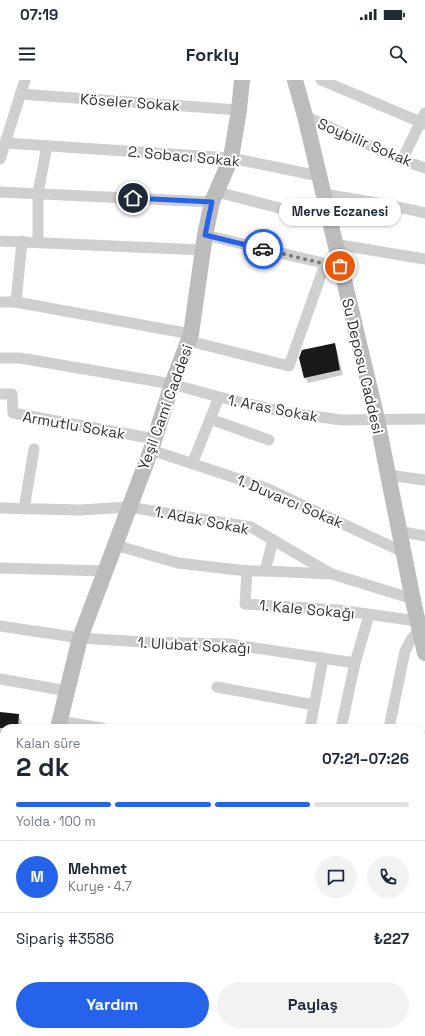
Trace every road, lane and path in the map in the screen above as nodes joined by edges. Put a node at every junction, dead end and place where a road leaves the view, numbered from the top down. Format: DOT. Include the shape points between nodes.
graph roads {
  1 [pos="25,80"];
  2 [pos="242,80"];
  3 [pos="295,80"];
  4 [pos="322,80"];
  5 [pos="20,94"];
  6 [pos="239,110"];
  7 [pos="305,116"];
  8 [pos="424,120"];
  9 [pos="5,143"];
  10 [pos="47,146"];
  11 [pos="231,158"];
  12 [pos="0,159"];
  13 [pos="402,160"];
  14 [pos="425,168"];
  15 [pos="319,176"];
  16 [pos="0,192"];
  17 [pos="38,193"];
  18 [pos="324,194"];
  19 [pos="214,197"];
  20 [pos="425,213"];
  21 [pos="330,221"];
  22 [pos="0,241"];
  23 [pos="22,242"];
  24 [pos="38,242"];
  25 [pos="203,242"];
  26 [pos="334,244"];
  27 [pos="425,260"];
  28 [pos="332,265"];
  29 [pos="0,302"];
  30 [pos="16,302"];
  31 [pos="190,338"];
  32 [pos="0,358"];
  33 [pos="172,384"];
  34 [pos="0,394"];
  35 [pos="219,397"];
  36 [pos="210,419"];
  37 [pos="377,419"];
  38 [pos="425,419"];
  39 [pos="269,440"];
  40 [pos="153,445"];
  41 [pos="34,449"];
  42 [pos="192,464"];
  43 [pos="388,475"];
  44 [pos="425,480"];
  45 [pos="129,507"];
  46 [pos="0,508"];
  47 [pos="24,509"];
  48 [pos="399,531"];
  49 [pos="425,536"];
  50 [pos="273,540"];
  51 [pos="115,545"];
  52 [pos="403,552"];
  53 [pos="0,568"];
  54 [pos="106,571"];
  55 [pos="247,571"];
  56 [pos="265,571"];
  57 [pos="332,574"];
  58 [pos="417,602"];
  59 [pos="369,614"];
  60 [pos="0,626"];
  61 [pos="420,627"];
  62 [pos="80,638"];
  63 [pos="425,653"];
  64 [pos="323,658"];
  65 [pos="355,663"];
  66 [pos="0,679"];
  67 [pos="217,687"];
  68 [pos="67,691"];
  69 [pos="314,705"];
  70 [pos="59,724"];
  71 [pos="311,724"];
  72 [pos="342,724"];
  73 [pos="390,724"];
  1 -- 5 [label="street"];
  2 -- 6 [label="main road, Yeşil Cami Caddesi"];
  3 -- 7 [label="main road, Su Deposu Caddesi"];
  4 -- 8 [label="street"];
  5 -- 6 [label="street, Köseler Sokak"];
  5 -- 9 [label="street"];
  6 -- 11 [label="main road, Yeşil Cami Caddesi"];
  7 -- 13 [label="street, Soybilir Sokak"];
  7 -- 15 [label="main road, Su Deposu Caddesi"];
  8 -- 13 [label="street"];
  9 -- 10 [label="street, 2. Sobacı Sokak"];
  9 -- 12 [label="street"];
  10 -- 11 [label="street, 2. Sobacı Sokak"];
  10 -- 17 [label="street"];
  11 -- 15 [label="street, 2. Sobacı Sokak"];
  11 -- 19 [label="main road, Yeşil Cami Caddesi"];
  13 -- 14 [label="street, Soybilir Sokak"];
  15 -- 18 [label="main road, Su Deposu Caddesi"];
  16 -- 17 [label="street"];
  17 -- 19 [label="street"];
  17 -- 24 [label="street"];
  18 -- 20 [label="street"];
  18 -- 21 [label="main road, Su Deposu Caddesi"];
  19 -- 21 [label="street"];
  19 -- 25 [label="main road, Yeşil Cami Caddesi"];
  21 -- 26 [label="main road, Su Deposu Caddesi"];
  22 -- 23 [label="street"];
  23 -- 24 [label="street"];
  23 -- 30 [label="street"];
  24 -- 25 [label="street"];
  25 -- 28 [label="street"];
  25 -- 31 [label="main road, Yeşil Cami Caddesi"];
  26 -- 27 [label="street"];
  26 -- 28 [label="main road, Su Deposu Caddesi"];
  28 -- 31 [label="street" via="289,366"];
  28 -- 37 [label="main road, Su Deposu Caddesi"];
  29 -- 30 [label="street"];
  30 -- 31 [label="street"];
  31 -- 33 [label="main road, Yeşil Cami Caddesi"];
  32 -- 33 [label="street, 1. Aras Sokak" via="20,358"];
  33 -- 35 [label="street, 1. Aras Sokak"];
  33 -- 40 [label="main road, Yeşil Cami Caddesi"];
  34 -- 40 [label="street, Armutlu Sokak" via="12,394 13,413"];
  35 -- 36 [label="street"];
  35 -- 37 [label="street, 1. Aras Sokak" via="284,412 334,419"];
  36 -- 39 [label="street"];
  36 -- 42 [label="street"];
  37 -- 38 [label="street, 1. Aras Sokak"];
  37 -- 43 [label="main road, Su Deposu Caddesi"];
  40 -- 42 [label="street, 1. Duvarcı Sokak"];
  40 -- 45 [label="main road, Yeşil Cami Caddesi"];
  41 -- 47 [label="street"];
  42 -- 52 [label="street, 1. Duvarcı Sokak" via="266,488"];
  43 -- 44 [label="street"];
  43 -- 48 [label="main road, Su Deposu Caddesi"];
  45 -- 47 [label="street, 1. Adak Sokak" via="80,510"];
  45 -- 50 [label="street, 1. Adak Sokak" via="251,526"];
  45 -- 51 [label="main road, Yeşil Cami Caddesi"];
  46 -- 47 [label="street, 1. Adak Sokak"];
  48 -- 49 [label="street"];
  48 -- 52 [label="main road, Su Deposu Caddesi"];
  50 -- 56 [label="street"];
  50 -- 57 [label="street, 1. Adak Sokak"];
  51 -- 54 [label="main road, Yeşil Cami Caddesi"];
  51 -- 55 [label="street" via="178,563"];
  52 -- 58 [label="main road, Su Deposu Caddesi"];
  53 -- 54 [label="street"];
  54 -- 62 [label="main road, Yeşil Cami Caddesi"];
  55 -- 56 [label="street"];
  55 -- 59 [label="street, 1. Kale Sokağı" via="245,604"];
  56 -- 57 [label="street"];
  57 -- 58 [label="street"];
  58 -- 61 [label="main road, Su Deposu Caddesi"];
  59 -- 61 [label="street, 1. Kale Sokağı"];
  59 -- 65 [label="street"];
  60 -- 62 [label="street, 1. Ulubat Sokağı"];
  61 -- 63 [label="main road, Su Deposu Caddesi"];
  61 -- 73 [label="street" via="405,651"];
  62 -- 64 [label="street, 1. Ulubat Sokağı" via="229,644"];
  62 -- 68 [label="main road, Yeşil Cami Caddesi"];
  64 -- 65 [label="street, 1. Ulubat Sokağı"];
  64 -- 69 [label="street"];
  65 -- 72 [label="street"];
  66 -- 68 [label="street"];
  67 -- 69 [label="street"];
  68 -- 70 [label="main road, Yeşil Cami Caddesi"];
  69 -- 71 [label="street"];
}
